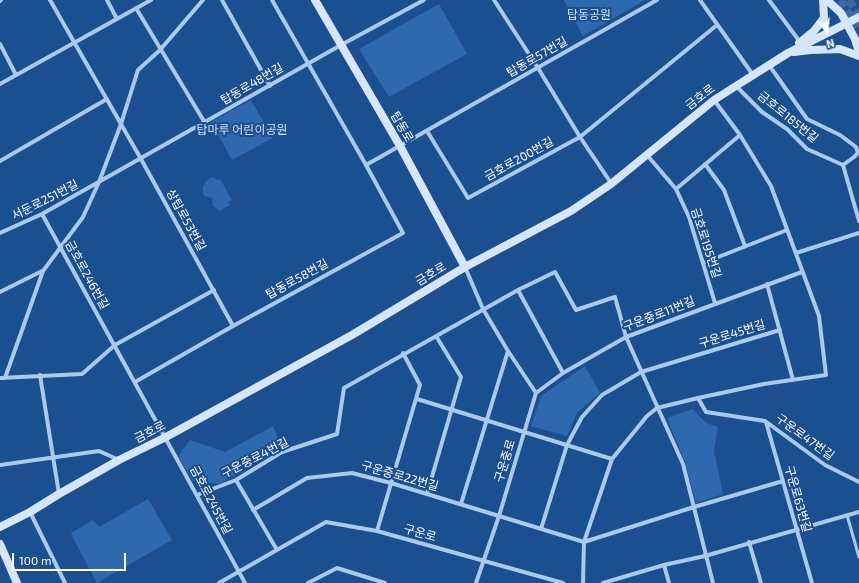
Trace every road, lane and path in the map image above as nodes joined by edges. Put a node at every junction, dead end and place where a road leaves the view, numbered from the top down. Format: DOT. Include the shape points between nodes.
graph roads {
  1 [pos="50,0"];
  2 [pos="107,0"];
  3 [pos="151,0"];
  4 [pos="203,0"];
  5 [pos="222,0"];
  6 [pos="272,0"];
  7 [pos="315,0"];
  8 [pos="424,0"];
  9 [pos="494,0"];
  10 [pos="657,0"];
  11 [pos="700,0"];
  12 [pos="769,0"];
  13 [pos="823,0"];
  14 [pos="827,0"];
  15 [pos="136,8"];
  16 [pos="859,17"];
  17 [pos="116,19"];
  18 [pos="846,24"];
  19 [pos="717,25"];
  20 [pos="800,42"];
  21 [pos="75,43"];
  22 [pos="0,44"];
  23 [pos="341,45"];
  24 [pos="160,50"];
  25 [pos="859,52"];
  26 [pos="788,53"];
  27 [pos="859,56"];
  28 [pos="309,64"];
  29 [pos="769,65"];
  30 [pos="538,68"];
  31 [pos="16,75"];
  32 [pos="753,75"];
  33 [pos="0,84"];
  34 [pos="270,86"];
  35 [pos="736,86"];
  36 [pos="107,99"];
  37 [pos="714,100"];
  38 [pos="205,122"];
  39 [pos="121,124"];
  40 [pos="427,131"];
  41 [pos="740,135"];
  42 [pos="580,137"];
  43 [pos="400,146"];
  44 [pos="646,155"];
  45 [pos="141,159"];
  46 [pos="0,161"];
  47 [pos="705,164"];
  48 [pos="366,165"];
  49 [pos="843,165"];
  50 [pos="99,182"];
  51 [pos="611,184"];
  52 [pos="676,189"];
  53 [pos="42,214"];
  54 [pos="859,220"];
  55 [pos="787,230"];
  56 [pos="0,233"];
  57 [pos="859,233"];
  58 [pos="745,246"];
  59 [pos="60,247"];
  60 [pos="796,253"];
  61 [pos="703,263"];
  62 [pos="465,267"];
  63 [pos="43,271"];
  64 [pos="802,272"];
  65 [pos="767,284"];
  66 [pos="214,290"];
  67 [pos="518,290"];
  68 [pos="0,292"];
  69 [pos="715,303"];
  70 [pos="483,309"];
  71 [pos="234,326"];
  72 [pos="780,330"];
  73 [pos="436,336"];
  74 [pos="626,337"];
  75 [pos="115,345"];
  76 [pos="508,351"];
  77 [pos="404,353"];
  78 [pos="642,372"];
  79 [pos="563,373"];
  80 [pos="40,375"];
  81 [pos="2,378"];
  82 [pos="793,380"];
  83 [pos="135,382"];
  84 [pos="536,393"];
  85 [pos="698,398"];
  86 [pos="417,399"];
  87 [pos="657,408"];
  88 [pos="452,410"];
  89 [pos="487,420"];
  90 [pos="765,421"];
  91 [pos="524,432"];
  92 [pos="166,437"];
  93 [pos="567,445"];
  94 [pos="52,457"];
  95 [pos="612,459"];
  96 [pos="120,460"];
  97 [pos="0,465"];
  98 [pos="236,480"];
  99 [pos="783,481"];
  100 [pos="859,482"];
  101 [pos="390,483"];
  102 [pos="58,494"];
  103 [pos="427,494"];
  104 [pos="197,495"];
  105 [pos="461,504"];
  106 [pos="694,507"];
  107 [pos="254,510"];
  108 [pos="30,512"];
  109 [pos="859,512"];
  110 [pos="499,516"];
  111 [pos="847,516"];
  112 [pos="0,527"];
  113 [pos="541,529"];
  114 [pos="796,530"];
  115 [pos="377,531"];
  116 [pos="584,542"];
  117 [pos="749,542"];
  118 [pos="0,544"];
  119 [pos="277,550"];
  120 [pos="705,556"];
  121 [pos="859,557"];
  122 [pos="483,562"];
  123 [pos="664,565"];
  124 [pos="238,572"];
  125 [pos="17,583"];
  126 [pos="65,583"];
  127 [pos="219,583"];
  128 [pos="245,583"];
  129 [pos="308,583"];
  130 [pos="385,583"];
  131 [pos="476,583"];
  132 [pos="563,583"];
  133 [pos="584,583"];
  134 [pos="602,583"];
  135 [pos="669,583"];
  136 [pos="713,583"];
  137 [pos="761,583"];
  138 [pos="812,583"];
  1 -- 21 [label="street, 상탑로53번길"];
  2 -- 17 [label="street"];
  3 -- 15 [label="street"];
  4 -- 24 [label="street"];
  5 -- 34 [label="street"];
  6 -- 28 [label="street"];
  7 -- 23 [label="street, 탑동로"];
  8 -- 23 [label="street, 탑동로48번길"];
  9 -- 30 [label="street"];
  10 -- 30 [label="street, 탑동로57번길"];
  11 -- 19 [label="street"];
  12 -- 20 [label="street"];
  13 -- 20 [label="street" via="824,18 814,31"];
  14 -- 18 [label="street" via="841,13"];
  15 -- 17 [label="street"];
  15 -- 24 [label="street"];
  16 -- 18 [label="street, 금호로"];
  17 -- 21 [label="street"];
  18 -- 25 [label="street"];
  18 -- 26 [label="street, 금호로"];
  19 -- 32 [label="street"];
  19 -- 42 [label="street, 금호로200번길"];
  20 -- 26 [label="street"];
  21 -- 31 [label="street"];
  21 -- 36 [label="street, 상탑로53번길"];
  22 -- 31 [label="street"];
  23 -- 28 [label="street, 탑동로48번길"];
  23 -- 43 [label="street, 탑동로"];
  24 -- 38 [label="street"];
  24 -- 39 [label="street" via="138,70"];
  26 -- 27 [label="street" via="840,49"];
  26 -- 29 [label="street, 금호로"];
  28 -- 34 [label="street, 탑동로48번길"];
  28 -- 48 [label="street, 탑동로58번길"];
  29 -- 32 [label="street, 금호로"];
  29 -- 49 [label="street" via="807,119 840,135 856,147 858,153"];
  30 -- 40 [label="street, 탑동로57번길"];
  30 -- 42 [label="street"];
  31 -- 33 [label="street"];
  32 -- 35 [label="street, 금호로"];
  34 -- 38 [label="street, 탑동로48번길"];
  35 -- 37 [label="street, 금호로"];
  35 -- 49 [label="street, 금호로185번길" via="762,112 787,129 807,149"];
  36 -- 39 [label="street, 상탑로53번길"];
  36 -- 46 [label="street"];
  37 -- 41 [label="street"];
  37 -- 44 [label="street, 금호로"];
  38 -- 45 [label="street, 탑동로48번길"];
  39 -- 45 [label="street, 상탑로53번길"];
  39 -- 50 [label="street"];
  40 -- 42 [label="street, 금호로200번길" via="468,198"];
  40 -- 43 [label="street, 탑동로57번길"];
  41 -- 47 [label="street"];
  41 -- 55 [label="street" via="771,186"];
  42 -- 51 [label="street"];
  43 -- 48 [label="street"];
  43 -- 62 [label="street, 탑동로"];
  44 -- 51 [label="street, 금호로"];
  44 -- 52 [label="street, 금호로195번길"];
  45 -- 50 [label="street, 서둔로251번길"];
  45 -- 66 [label="street, 상탑로53번길"];
  47 -- 52 [label="street"];
  47 -- 58 [label="street" via="724,190"];
  48 -- 71 [label="street, 탑동로58번길" via="403,232"];
  49 -- 54 [label="street"];
  50 -- 53 [label="street, 서둔로251번길"];
  50 -- 59 [label="street, 서둔로251번길" via="83,217"];
  51 -- 62 [label="street, 금호로" via="570,211"];
  52 -- 61 [label="street, 금호로195번길" via="689,217"];
  53 -- 56 [label="street, 서둔로251번길"];
  53 -- 59 [label="street, 금호로246번길"];
  55 -- 58 [label="street"];
  55 -- 60 [label="street"];
  57 -- 60 [label="street"];
  58 -- 61 [label="street"];
  59 -- 63 [label="street, 서둔로251번길"];
  59 -- 75 [label="street, 금호로246번길"];
  60 -- 64 [label="street"];
  61 -- 69 [label="street, 금호로195번길"];
  62 -- 70 [label="street"];
  62 -- 92 [label="street, 금호로" via="352,335"];
  63 -- 68 [label="street"];
  63 -- 81 [label="street"];
  64 -- 65 [label="street, 구운중로11번길"];
  64 -- 82 [label="street" via="819,316 826,375"];
  65 -- 69 [label="street, 구운중로11번길"];
  65 -- 72 [label="street"];
  66 -- 71 [label="street, 상탑로53번길"];
  66 -- 75 [label="street"];
  67 -- 70 [label="street, 구운중로4번길"];
  67 -- 74 [label="street, 구운중로4번길" via="555,272 576,310 615,297"];
  67 -- 79 [label="street"];
  69 -- 74 [label="street, 구운중로11번길"];
  70 -- 73 [label="street, 구운중로4번길"];
  70 -- 76 [label="street"];
  71 -- 83 [label="street, 탑동로58번길"];
  72 -- 78 [label="street, 구운로45번길"];
  72 -- 82 [label="street, 구운로45번길"];
  73 -- 77 [label="street, 구운중로4번길"];
  73 -- 88 [label="street" via="461,377"];
  74 -- 78 [label="street"];
  74 -- 79 [label="street, 구운중로11번길"];
  75 -- 80 [label="street" via="82,374"];
  75 -- 83 [label="street, 금호로246번길"];
  76 -- 84 [label="street"];
  76 -- 89 [label="street"];
  77 -- 86 [label="street" via="420,385"];
  77 -- 98 [label="street, 구운중로4번길" via="344,388 337,434 282,452"];
  78 -- 87 [label="street"];
  78 -- 93 [label="street, 구운로45번길" via="602,395 582,417"];
  79 -- 84 [label="street, 구운중로11번길"];
  80 -- 81 [label="street"];
  80 -- 94 [label="street"];
  82 -- 85 [label="street"];
  83 -- 92 [label="street, 금호로246번길"];
  84 -- 91 [label="street, 구운중로"];
  85 -- 87 [label="street"];
  85 -- 90 [label="street, 구운로47번길" via="706,412"];
  86 -- 88 [label="street"];
  86 -- 101 [label="street"];
  87 -- 95 [label="street" via="646,416"];
  87 -- 106 [label="street" via="682,464"];
  88 -- 89 [label="street"];
  88 -- 103 [label="street"];
  89 -- 91 [label="street"];
  89 -- 105 [label="street"];
  90 -- 99 [label="street, 구운로63번길"];
  90 -- 100 [label="street, 구운로47번길" via="825,465"];
  91 -- 93 [label="street"];
  91 -- 110 [label="street, 구운중로"];
  92 -- 96 [label="street, 금호로"];
  92 -- 104 [label="street, 금호로245번길"];
  93 -- 95 [label="street"];
  93 -- 113 [label="street, 구운로45번길"];
  94 -- 96 [label="street" via="98,451"];
  94 -- 97 [label="street"];
  94 -- 102 [label="street"];
  95 -- 116 [label="street"];
  96 -- 102 [label="street, 금호로"];
  98 -- 104 [label="street, 구운중로4번길"];
  98 -- 107 [label="street"];
  99 -- 106 [label="street"];
  99 -- 114 [label="street, 구운로63번길"];
  101 -- 103 [label="street, 구운중로22번길"];
  101 -- 107 [label="street, 구운중로22번길" via="352,473 307,478"];
  101 -- 115 [label="street"];
  102 -- 108 [label="street, 금호로"];
  103 -- 105 [label="street, 구운중로22번길"];
  104 -- 124 [label="street, 금호로245번길"];
  105 -- 110 [label="street, 구운중로22번길"];
  106 -- 116 [label="street"];
  106 -- 120 [label="street"];
  107 -- 119 [label="street"];
  108 -- 112 [label="street, 금호로"];
  108 -- 126 [label="street"];
  109 -- 111 [label="street"];
  110 -- 113 [label="street, 구운중로22번길"];
  110 -- 122 [label="street, 구운중로"];
  111 -- 114 [label="street"];
  111 -- 121 [label="lane"];
  113 -- 116 [label="street, 구운중로22번길"];
  114 -- 117 [label="street"];
  114 -- 138 [label="street, 구운로63번길"];
  115 -- 119 [label="street, 구운로" via="326,522"];
  115 -- 122 [label="street, 구운로"];
  116 -- 133 [label="street"];
  117 -- 120 [label="street"];
  117 -- 137 [label="street"];
  118 -- 125 [label="street"];
  119 -- 124 [label="street, 구운로"];
  120 -- 123 [label="street"];
  120 -- 136 [label="street"];
  122 -- 131 [label="street, 구운중로"];
  122 -- 132 [label="street, 구운로"];
  123 -- 134 [label="street"];
  123 -- 135 [label="street"];
  124 -- 127 [label="street, 구운로"];
  124 -- 128 [label="street, 금호로245번길"];
  129 -- 130 [label="street" via="337,568"];
}
